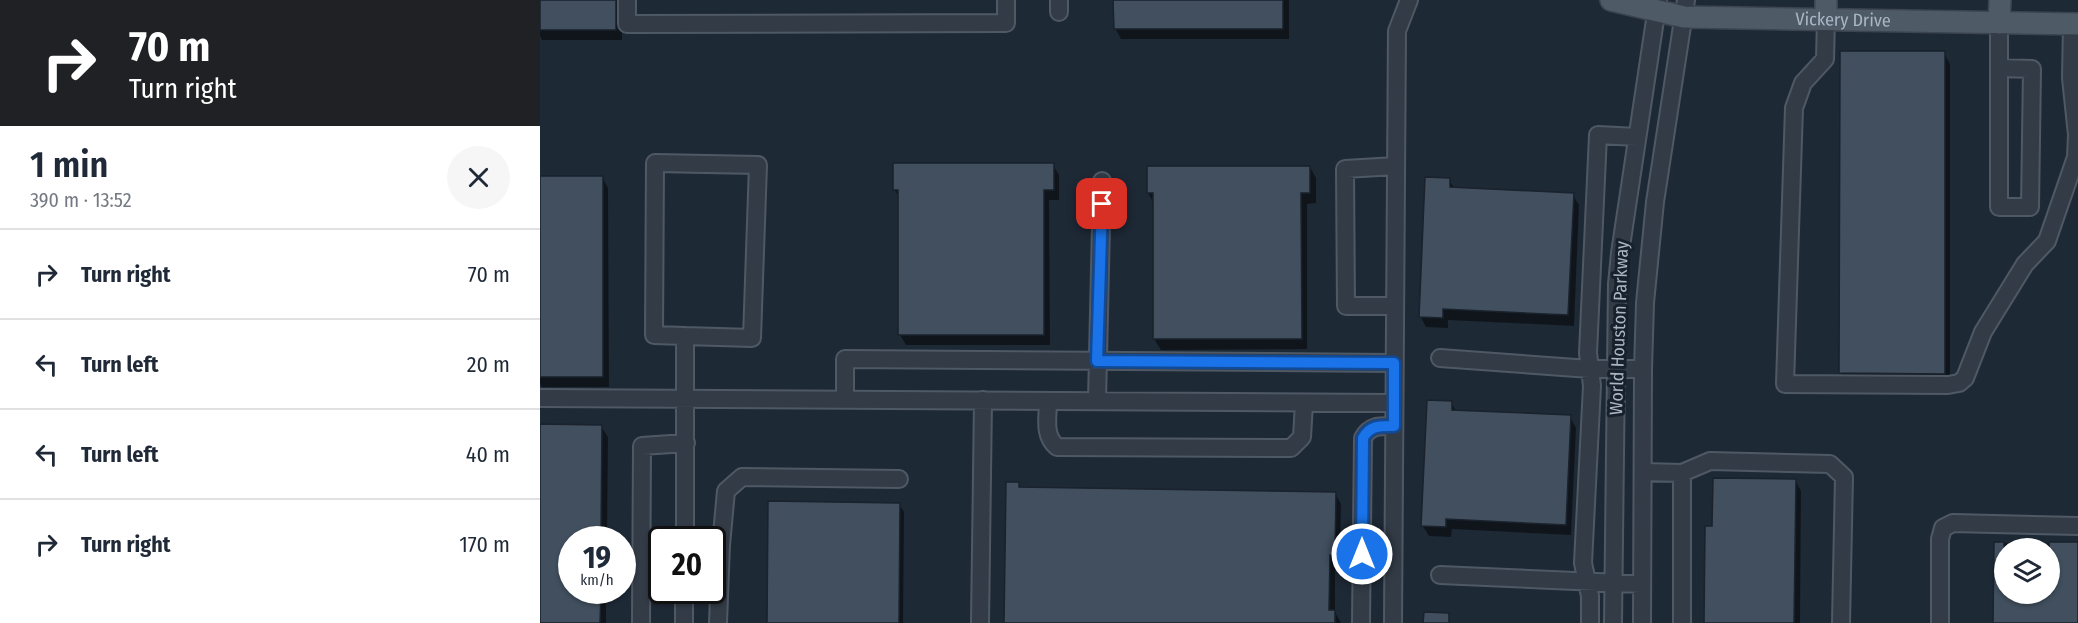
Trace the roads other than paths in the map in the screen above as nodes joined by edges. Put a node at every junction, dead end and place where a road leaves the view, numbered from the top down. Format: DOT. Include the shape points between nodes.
graph roads {
  1 [pos="627,0"];
  2 [pos="1006,0"];
  3 [pos="1409,0"];
  4 [pos="1611,0"];
  5 [pos="2000,0"];
  6 [pos="1657,5"];
  7 [pos="1685,8"];
  8 [pos="1826,9"];
  9 [pos="2000,23"];
  10 [pos="2075,24"];
  11 [pos="1999,68"];
  12 [pos="1637,137"];
  13 [pos="1396,166"];
  14 [pos="1102,181"];
  15 [pos="1628,199"];
  16 [pos="1655,202"];
  17 [pos="1394,306"];
  18 [pos="686,336"];
  19 [pos="1440,358"];
  20 [pos="1097,361"];
  21 [pos="1394,363"];
  22 [pos="1590,369"];
  23 [pos="1616,369"];
  24 [pos="1643,369"];
  25 [pos="540,398"];
  26 [pos="686,399"];
  27 [pos="845,399"];
  28 [pos="983,400"];
  29 [pos="1048,401"];
  30 [pos="1097,401"];
  31 [pos="1304,403"];
  32 [pos="1394,403"];
  33 [pos="1394,426"];
  34 [pos="686,443"];
  35 [pos="1643,472"];
  36 [pos="1682,473"];
  37 [pos="899,478"];
  38 [pos="685,526"];
  39 [pos="2078,526"];
  40 [pos="1440,575"];
  41 [pos="1587,583"];
  42 [pos="1614,584"];
  43 [pos="1642,584"];
  44 [pos="684,604"];
  45 [pos="641,623"];
  46 [pos="684,623"];
  47 [pos="718,623"];
  48 [pos="980,623"];
  49 [pos="1361,623"];
  50 [pos="1393,623"];
  51 [pos="1590,623"];
  52 [pos="1613,623"];
  53 [pos="1642,623"];
  54 [pos="1682,623"];
  55 [pos="1840,623"];
  56 [pos="1940,623"];
  1 -- 2 [label="street" via="627,24 650,24 1006,23"];
  3 -- 13 [label="street" via="1397,31"];
  4 -- 6 [label="main road, Vickery Drive"];
  5 -- 9 [label="main road"];
  6 -- 7 [label="main road, Vickery Drive"];
  6 -- 12 [label="street, World Houston Parkway"];
  7 -- 8 [label="main road, Vickery Drive"];
  7 -- 16 [label="street, World Houston Parkway"];
  8 -- 9 [label="main road, Vickery Drive"];
  8 -- 10 [label="street" via="1825,58 1803,83 1794,108 1785,384 1948,385 1965,378 1983,332 2025,264 2047,241 2076,157 2071,78"];
  9 -- 10 [label="main road, Vickery Drive"];
  9 -- 11 [label="street"];
  11 -- 11 [label="street" via="1999,207 2030,207 2032,69"];
  12 -- 15 [label="street, World Houston Parkway"];
  12 -- 22 [label="street" via="1598,135"];
  13 -- 17 [label="street"];
  13 -- 17 [label="street" via="1345,169 1346,306"];
  14 -- 20 [label="street"];
  15 -- 16 [label="street"];
  15 -- 23 [label="street, World Houston Parkway" via="1617,284"];
  16 -- 24 [label="street, World Houston Parkway" via="1648,256"];
  17 -- 21 [label="street"];
  18 -- 18 [label="street" via="654,335 655,163 758,165 752,338"];
  18 -- 26 [label="street"];
  19 -- 22 [label="street"];
  20 -- 21 [label="street"];
  20 -- 27 [label="street" via="845,359"];
  20 -- 30 [label="street"];
  21 -- 32 [label="street"];
  22 -- 23 [label="street"];
  22 -- 41 [label="street" via="1583,563"];
  23 -- 24 [label="street"];
  23 -- 42 [label="street, World Houston Parkway"];
  24 -- 35 [label="street, World Houston Parkway"];
  25 -- 26 [label="street"];
  26 -- 27 [label="street"];
  26 -- 34 [label="street"];
  27 -- 28 [label="street"];
  28 -- 29 [label="street"];
  28 -- 48 [label="street"];
  29 -- 30 [label="street"];
  29 -- 31 [label="street" via="1048,436 1057,447 1292,448 1302,437"];
  30 -- 31 [label="street"];
  31 -- 32 [label="street"];
  32 -- 33 [label="street"];
  33 -- 49 [label="street" via="1374,427 1363,438"];
  33 -- 50 [label="street"];
  34 -- 38 [label="street"];
  34 -- 45 [label="street" via="642,446"];
  35 -- 36 [label="street"];
  35 -- 43 [label="street, World Houston Parkway"];
  36 -- 54 [label="street"];
  36 -- 55 [label="street" via="1710,461 1830,464 1844,477"];
  37 -- 47 [label="street" via="742,477 726,491"];
  39 -- 56 [label="street" via="1953,523 1943,528"];
  40 -- 41 [label="street"];
  41 -- 42 [label="street"];
  41 -- 51 [label="street"];
  42 -- 43 [label="street"];
  42 -- 52 [label="street, World Houston Parkway"];
  43 -- 53 [label="street, World Houston Parkway"];
  44 -- 46 [label="street"];
}
